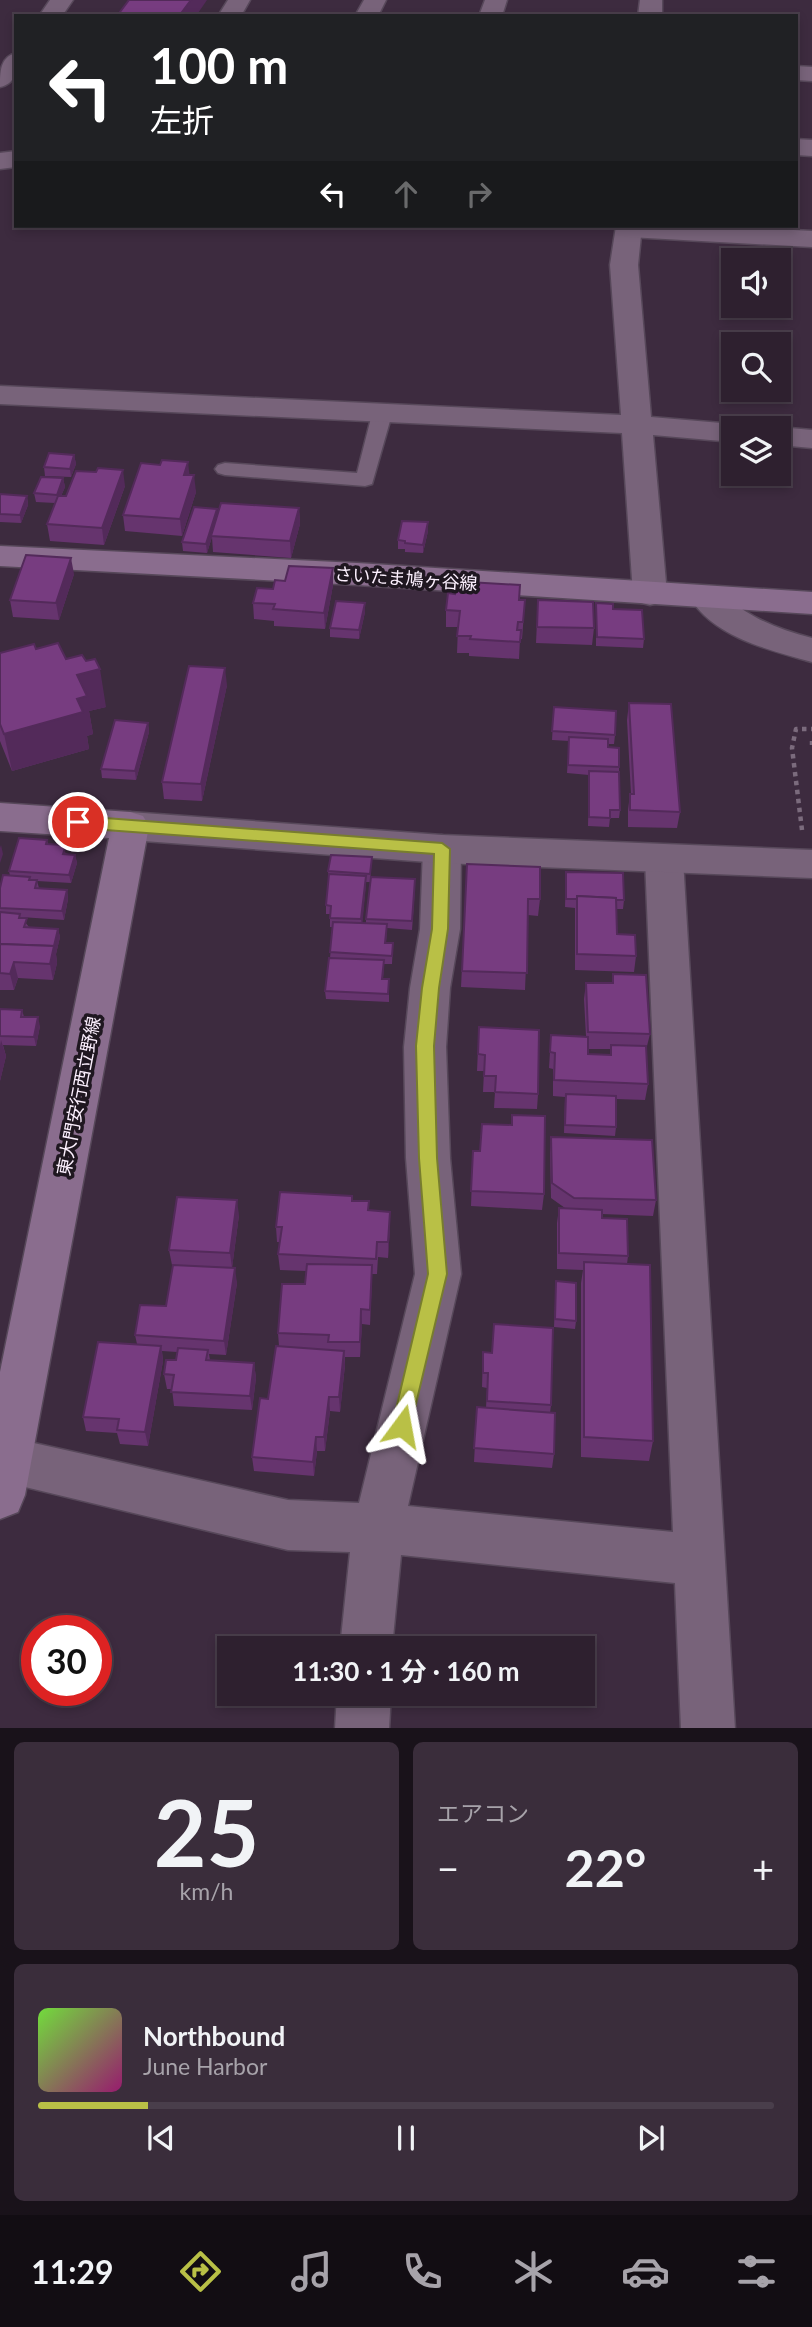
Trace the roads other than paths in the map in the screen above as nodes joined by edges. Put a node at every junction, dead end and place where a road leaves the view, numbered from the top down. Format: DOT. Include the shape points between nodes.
graph roads {
  1 [pos="629,228"];
  2 [pos="644,228"];
  3 [pos="812,239"];
  4 [pos="0,396"];
  5 [pos="382,414"];
  6 [pos="639,425"];
  7 [pos="721,431"];
  8 [pos="791,437"];
  9 [pos="812,439"];
  10 [pos="225,469"];
  11 [pos="0,556"];
  12 [pos="650,594"];
  13 [pos="707,598"];
  14 [pos="812,603"];
  15 [pos="812,650"];
  16 [pos="0,817"];
  17 [pos="130,825"];
  18 [pos="442,849"];
  19 [pos="807,851"];
  20 [pos="664,859"];
  21 [pos="4,1477"];
  22 [pos="378,1528"];
  23 [pos="700,1560"];
  24 [pos="367,1636"];
  25 [pos="363,1706"];
  26 [pos="362,1728"];
  27 [pos="708,1728"];
  1 -- 6 [label="street" via="624,265"];
  2 -- 3 [label="street"];
  4 -- 5 [label="street"];
  5 -- 6 [label="street"];
  5 -- 10 [label="lane" via="365,480"];
  6 -- 7 [label="street"];
  6 -- 12 [label="street"];
  8 -- 9 [label="street"];
  11 -- 12 [label="main road, さいたま鳩ヶ谷線"];
  12 -- 13 [label="main road, さいたま鳩ヶ谷線"];
  13 -- 14 [label="main road, さいたま鳩ヶ谷線"];
  13 -- 15 [label="street" via="752,632"];
  16 -- 17 [label="main road"];
  17 -- 18 [label="street"];
  17 -- 21 [label="main road, 東大門安行西立野線"];
  18 -- 20 [label="street"];
  18 -- 22 [label="street" via="440,929 425,1046 438,1274"];
  19 -- 20 [label="street"];
  20 -- 23 [label="street"];
  21 -- 22 [label="street" via="288,1525"];
  22 -- 23 [label="street"];
  22 -- 24 [label="street"];
  23 -- 27 [label="street"];
  25 -- 26 [label="street"];
}
